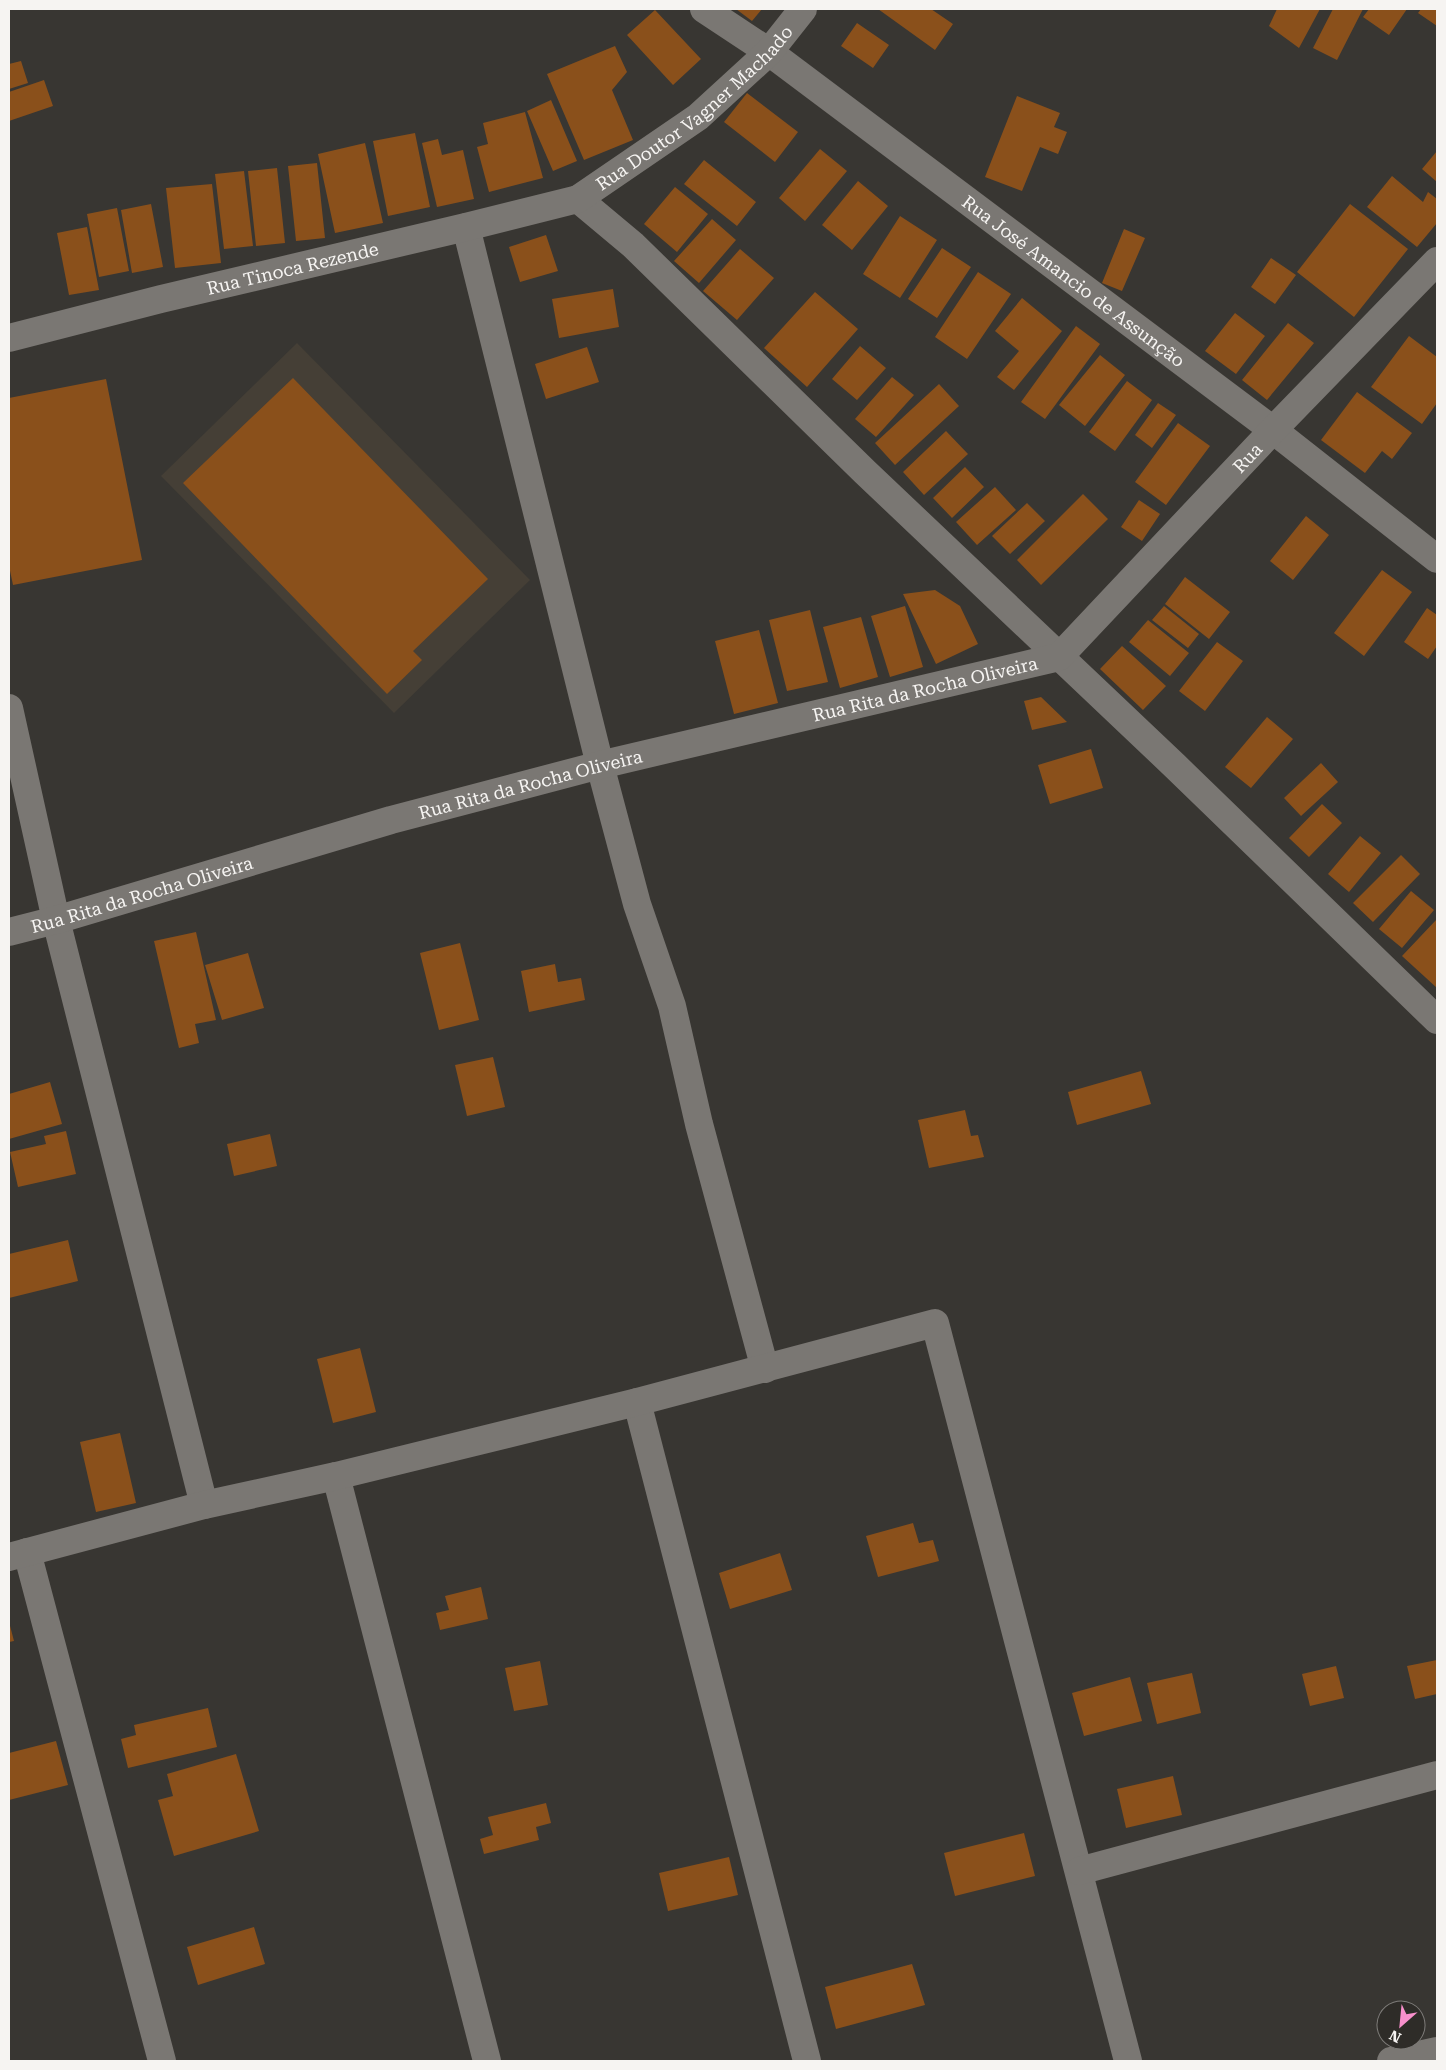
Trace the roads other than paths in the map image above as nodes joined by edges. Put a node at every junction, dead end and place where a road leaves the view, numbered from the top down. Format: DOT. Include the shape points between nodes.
graph roads {
  1 [pos="704,9"];
  2 [pos="803,9"];
  3 [pos="769,52"];
  4 [pos="578,199"];
  5 [pos="466,227"];
  6 [pos="1437,261"];
  7 [pos="9,338"];
  8 [pos="1273,430"];
  9 [pos="1437,559"];
  10 [pos="1059,657"];
  11 [pos="9,708"];
  12 [pos="600,765"];
  13 [pos="56,920"];
  14 [pos="9,932"];
  15 [pos="1437,1020"];
  16 [pos="765,1369"];
  17 [pos="637,1402"];
  18 [pos="336,1476"];
  19 [pos="204,1505"];
  20 [pos="18,1555"];
  21 [pos="1437,1775"];
  22 [pos="1079,1871"];
  23 [pos="1437,2051"];
  24 [pos="162,2061"];
  25 [pos="487,2061"];
  26 [pos="807,2061"];
  27 [pos="1128,2061"];
  28 [pos="1391,2061"];
  1 -- 3 [label="street, Rua José Amancio de Assunção"];
  2 -- 3 [label="street, Rua Doutor Vagner Machado"];
  3 -- 4 [label="street, Rua Doutor Vagner Machado" via="698,117"];
  3 -- 8 [label="street, Rua José Amancio de Assunção"];
  4 -- 5 [label="street, Rua Tinoca Rezende"];
  4 -- 10 [label="street" via="633,245"];
  5 -- 7 [label="street, Rua Tinoca Rezende"];
  5 -- 12 [label="street"];
  6 -- 8 [label="street, Rua"];
  8 -- 9 [label="street, Rua José Amancio de Assunção"];
  8 -- 10 [label="street, Rua"];
  10 -- 12 [label="street, Rua Rita da Rocha Oliveira"];
  10 -- 15 [label="street"];
  11 -- 13 [label="street"];
  12 -- 13 [label="street, Rua Rita da Rocha Oliveira" via="392,820"];
  12 -- 16 [label="street" via="637,904 672,1006"];
  13 -- 14 [label="street, Rua Rita da Rocha Oliveira"];
  13 -- 19 [label="street"];
  16 -- 17 [label="street"];
  16 -- 22 [label="street" via="935,1322"];
  17 -- 18 [label="street"];
  17 -- 26 [label="street"];
  18 -- 19 [label="street"];
  18 -- 25 [label="street"];
  19 -- 20 [label="street"];
  20 -- 24 [label="street"];
  21 -- 22 [label="street"];
  22 -- 27 [label="street"];
  23 -- 28 [label="street"];
}
